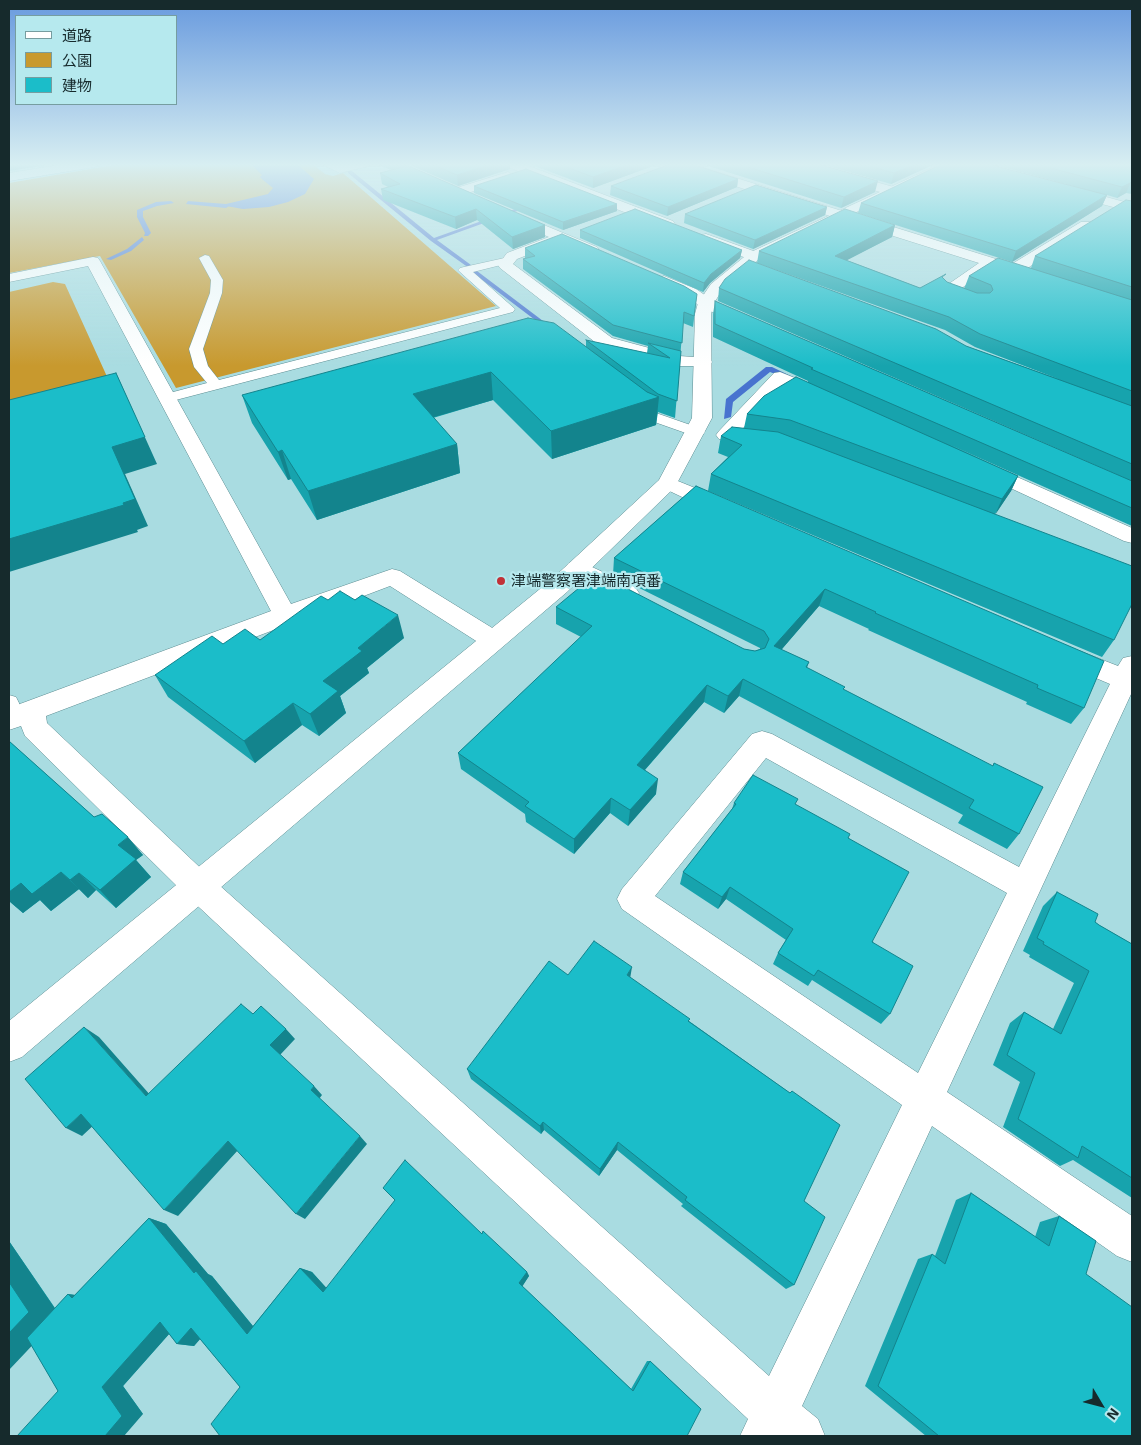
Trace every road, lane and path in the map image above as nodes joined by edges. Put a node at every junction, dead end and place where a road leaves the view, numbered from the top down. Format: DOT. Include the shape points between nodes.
graph roads {
  1 [pos="546,230"];
  2 [pos="579,230"];
  3 [pos="689,230"];
  4 [pos="813,230"];
  5 [pos="894,230"];
  6 [pos="1076,230"];
  7 [pos="562,237"];
  8 [pos="607,256"];
  9 [pos="205,258"];
  10 [pos="509,260"];
  11 [pos="991,262"];
  12 [pos="753,264"];
  13 [pos="1013,270"];
  14 [pos="653,276"];
  15 [pos="9,278"];
  16 [pos="1041,279"];
  17 [pos="979,301"];
  18 [pos="706,303"];
  19 [pos="761,328"];
  20 [pos="703,362"];
  21 [pos="216,385"];
  22 [pos="622,394"];
  23 [pos="167,398"];
  24 [pos="843,405"];
  25 [pos="697,432"];
  26 [pos="726,435"];
  27 [pos="753,438"];
  28 [pos="960,458"];
  29 [pos="668,483"];
  30 [pos="741,515"];
  31 [pos="1132,536"];
  32 [pos="578,568"];
  33 [pos="647,603"];
  34 [pos="285,615"];
  35 [pos="493,640"];
  36 [pos="1043,645"];
  37 [pos="1129,673"];
  38 [pos="15,713"];
  39 [pos="198,886"];
  40 [pos="1026,887"];
  41 [pos="9,1044"];
  42 [pos="924,1100"];
  43 [pos="1132,1241"];
  44 [pos="780,1429"];
  1 -- 7 [label="street"];
  2 -- 7 [label="street"];
  3 -- 12 [label="street"];
  4 -- 12 [label="street"];
  5 -- 11 [label="street"];
  6 -- 13 [label="street"];
  7 -- 8 [label="street"];
  7 -- 10 [label="street"];
  9 -- 21 [label="lane" via="217,280 216,294 196,349 201,367"];
  10 -- 20 [label="street" via="505,265 606,342 679,361"];
  10 -- 21 [label="lane" via="464,270 509,309"];
  11 -- 13 [label="street"];
  11 -- 17 [label="street" via="948,290"];
  12 -- 18 [label="street" via="716,286"];
  13 -- 16 [label="street"];
  14 -- 18 [label="street" via="690,292"];
  15 -- 23 [label="street" via="93,261"];
  18 -- 19 [label="street"];
  18 -- 20 [label="street"];
  20 -- 25 [label="street" via="702,418"];
  21 -- 23 [label="lane"];
  22 -- 25 [label="lane" via="651,416"];
  23 -- 34 [label="street"];
  24 -- 26 [label="street" via="780,376"];
  25 -- 26 [label="street"];
  25 -- 29 [label="street"];
  26 -- 27 [label="street"];
  28 -- 31 [label="street"];
  29 -- 30 [label="street"];
  29 -- 32 [label="street"];
  32 -- 33 [label="street"];
  32 -- 35 [label="street"];
  34 -- 35 [label="street" via="392,578"];
  34 -- 38 [label="street"];
  35 -- 39 [label="street"];
  36 -- 37 [label="street"];
  37 -- 40 [label="street"];
  38 -- 39 [label="street" via="35,728"];
  39 -- 41 [label="street"];
  39 -- 44 [label="street"];
  40 -- 42 [label="street"];
  40 -- 42 [label="street" via="762,742 634,899"];
  42 -- 43 [label="street"];
  42 -- 44 [label="street"];
}
